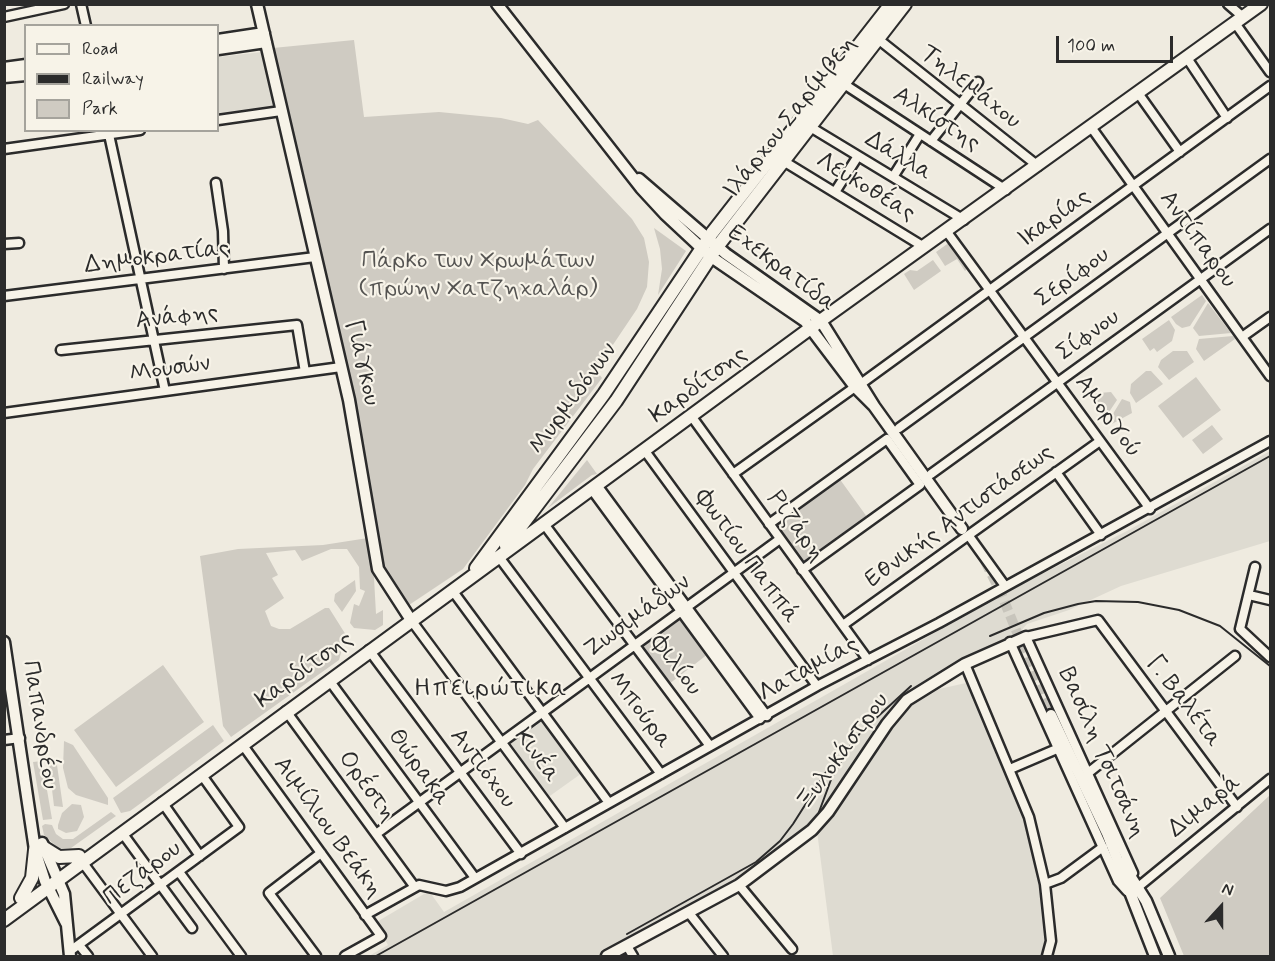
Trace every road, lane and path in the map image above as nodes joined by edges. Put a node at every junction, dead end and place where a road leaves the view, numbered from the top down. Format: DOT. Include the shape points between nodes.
graph roads {
  1 [pos="64,4"];
  2 [pos="81,4"];
  3 [pos="257,4"];
  4 [pos="497,4"];
  5 [pos="891,4"];
  6 [pos="905,4"];
  7 [pos="1228,4"];
  8 [pos="1261,4"];
  9 [pos="4,17"];
  10 [pos="1239,20"];
  11 [pos="86,24"];
  12 [pos="265,38"];
  13 [pos="878,39"];
  14 [pos="219,40"];
  15 [pos="219,49"];
  16 [pos="1187,58"];
  17 [pos="24,65"];
  18 [pos="4,68"];
  19 [pos="1270,72"];
  20 [pos="24,75"];
  21 [pos="4,77"];
  22 [pos="978,82"];
  23 [pos="844,84"];
  24 [pos="1270,86"];
  25 [pos="1138,93"];
  26 [pos="958,105"];
  27 [pos="281,111"];
  28 [pos="1227,118"];
  29 [pos="219,120"];
  30 [pos="1091,127"];
  31 [pos="812,128"];
  32 [pos="108,133"];
  33 [pos="920,134"];
  34 [pos="930,141"];
  35 [pos="4,149"];
  36 [pos="1180,152"];
  37 [pos="858,156"];
  38 [pos="1270,159"];
  39 [pos="785,162"];
  40 [pos="1038,166"];
  41 [pos="893,177"];
  42 [pos="216,183"];
  43 [pos="1134,186"];
  44 [pos="1006,190"];
  45 [pos="834,192"];
  46 [pos="964,220"];
  47 [pos="1270,229"];
  48 [pos="947,232"];
  49 [pos="1167,234"];
  50 [pos="19,243"];
  51 [pos="4,244"];
  52 [pos="924,247"];
  53 [pos="709,248"];
  54 [pos="315,257"];
  55 [pos="224,269"];
  56 [pos="141,280"];
  57 [pos="1201,280"];
  58 [pos="990,290"];
  59 [pos="4,296"];
  60 [pos="1270,317"];
  61 [pos="817,325"];
  62 [pos="1242,337"];
  63 [pos="1024,338"];
  64 [pos="154,340"];
  65 [pos="61,350"];
  66 [pos="341,367"];
  67 [pos="305,372"];
  68 [pos="1270,376"];
  69 [pos="1058,383"];
  70 [pos="858,385"];
  71 [pos="165,391"];
  72 [pos="4,412"];
  73 [pos="692,417"];
  74 [pos="899,428"];
  75 [pos="1100,441"];
  76 [pos="1270,441"];
  77 [pos="645,451"];
  78 [pos="1056,472"];
  79 [pos="733,474"];
  80 [pos="931,474"];
  81 [pos="595,487"];
  82 [pos="1150,509"];
  83 [pos="544,524"];
  84 [pos="769,524"];
  85 [pos="965,532"];
  86 [pos="1101,534"];
  87 [pos="780,539"];
  88 [pos="498,557"];
  89 [pos="1255,567"];
  90 [pos="802,570"];
  91 [pos="733,572"];
  92 [pos="468,579"];
  93 [pos="1005,586"];
  94 [pos="452,590"];
  95 [pos="1248,595"];
  96 [pos="1270,600"];
  97 [pos="683,608"];
  98 [pos="411,620"];
  99 [pos="1098,620"];
  100 [pos="843,625"];
  101 [pos="1026,637"];
  102 [pos="4,642"];
  103 [pos="1010,642"];
  104 [pos="634,644"];
  105 [pos="369,650"];
  106 [pos="1235,656"];
  107 [pos="1270,657"];
  108 [pos="868,660"];
  109 [pos="6,664"];
  110 [pos="965,664"];
  111 [pos="589,678"];
  112 [pos="329,680"];
  113 [pos="817,686"];
  114 [pos="286,711"];
  115 [pos="1165,711"];
  116 [pos="542,712"];
  117 [pos="1051,714"];
  118 [pos="764,717"];
  119 [pos="20,738"];
  120 [pos="4,740"];
  121 [pos="501,742"];
  122 [pos="242,744"];
  123 [pos="710,746"];
  124 [pos="1059,748"];
  125 [pos="1010,769"];
  126 [pos="460,772"];
  127 [pos="1088,773"];
  128 [pos="201,774"];
  129 [pos="661,774"];
  130 [pos="1270,779"];
  131 [pos="162,802"];
  132 [pos="419,802"];
  133 [pos="609,803"];
  134 [pos="1237,807"];
  135 [pos="565,828"];
  136 [pos="123,834"];
  137 [pos="376,834"];
  138 [pos="1103,847"];
  139 [pos="39,849"];
  140 [pos="321,853"];
  141 [pos="521,854"];
  142 [pos="200,856"];
  143 [pos="81,860"];
  144 [pos="179,872"];
  145 [pos="475,878"];
  146 [pos="1045,884"];
  147 [pos="161,885"];
  148 [pos="740,885"];
  149 [pos="50,886"];
  150 [pos="414,886"];
  151 [pos="1135,888"];
  152 [pos="21,898"];
  153 [pos="4,911"];
  154 [pos="689,913"];
  155 [pos="121,915"];
  156 [pos="365,915"];
  157 [pos="4,920"];
  158 [pos="66,922"];
  159 [pos="192,928"];
  160 [pos="792,950"];
  161 [pos="630,951"];
  162 [pos="72,953"];
  163 [pos="88,957"];
  164 [pos="153,957"];
  165 [pos="241,957"];
  166 [pos="316,957"];
  167 [pos="345,957"];
  168 [pos="607,957"];
  169 [pos="723,957"];
  170 [pos="1047,957"];
  171 [pos="1155,957"];
  172 [pos="1169,957"];
  1 -- 9 [label="street"];
  2 -- 11 [label="street"];
  3 -- 12 [label="street, Γιάγκου"];
  4 -- 53 [label="street, Εχεκρατίδα" via="641,188"];
  5 -- 53 [label="main road, Ιλάρχου Σαρίμβεη"];
  6 -- 13 [label="main road, Ιλάρχου Σαρίμβεη"];
  7 -- 10 [label="street"];
  8 -- 10 [label="main road, Καρδίτσης"];
  10 -- 16 [label="main road, Καρδίτσης"];
  10 -- 19 [label="street"];
  12 -- 14 [label="street"];
  12 -- 15 [label="street"];
  12 -- 27 [label="street, Γιάγκου"];
  13 -- 23 [label="main road, Ιλάρχου Σαρίμβεη"];
  13 -- 26 [label="street, Τηλεμάχου"];
  16 -- 25 [label="main road, Καρδίτσης"];
  16 -- 28 [label="street"];
  17 -- 18 [label="street"];
  20 -- 21 [label="street"];
  22 -- 26 [label="street"];
  23 -- 31 [label="main road, Ιλάρχου Σαρίμβεη"];
  23 -- 33 [label="street, Αλκίστης"];
  24 -- 28 [label="street, Ικαρίας"];
  25 -- 30 [label="main road, Καρδίτσης"];
  25 -- 36 [label="street"];
  26 -- 34 [label="street"];
  26 -- 40 [label="street, Τηλεμάχου"];
  27 -- 29 [label="street"];
  27 -- 54 [label="street, Γιάγκου"];
  28 -- 36 [label="street, Ικαρίας"];
  30 -- 40 [label="main road, Καρδίτσης"];
  30 -- 43 [label="street, Αντίπαρου"];
  31 -- 37 [label="street, Δάλλα"];
  31 -- 39 [label="main road, Ιλάρχου Σαρίμβεη"];
  32 -- 35 [label="street"];
  32 -- 56 [label="street"];
  33 -- 34 [label="street, Αλκίστης"];
  33 -- 41 [label="street"];
  34 -- 44 [label="street, Αλκίστης"];
  36 -- 43 [label="street, Ικαρίας"];
  37 -- 41 [label="street, Δάλλα"];
  37 -- 45 [label="street"];
  38 -- 49 [label="street, Σερίφου"];
  39 -- 45 [label="street, Λευκοθέας"];
  39 -- 53 [label="main road, Ιλάρχου Σαρίμβεη"];
  40 -- 44 [label="main road, Καρδίτσης"];
  41 -- 46 [label="street, Δάλλα"];
  42 -- 55 [label="street"];
  43 -- 49 [label="street, Αντίπαρου"];
  43 -- 58 [label="street, Ικαρίας"];
  44 -- 46 [label="main road, Καρδίτσης"];
  45 -- 52 [label="street, Λευκοθέας"];
  46 -- 48 [label="main road, Καρδίτσης"];
  47 -- 57 [label="street, Σίφνου"];
  48 -- 52 [label="main road, Καρδίτσης"];
  48 -- 58 [label="street, Αμοργού"];
  49 -- 57 [label="street, Αντίπαρου"];
  49 -- 63 [label="street, Σερίφου"];
  50 -- 51 [label="street"];
  52 -- 61 [label="main road, Καρδίτσης"];
  53 -- 61 [label="street, Εχεκρατίδα"];
  53 -- 88 [label="main road, Μυρμιδόνων" via="616,401"];
  53 -- 92 [label="main road, Μυρμιδόνων"];
  54 -- 55 [label="street, Δημοκρατίας"];
  54 -- 66 [label="street, Γιάγκου"];
  55 -- 56 [label="street, Δημοκρατίας"];
  56 -- 59 [label="street, Δημοκρατίας"];
  56 -- 64 [label="street"];
  57 -- 62 [label="street, Αντίπαρου"];
  57 -- 69 [label="street, Σίφνου"];
  58 -- 63 [label="street, Αμοργού"];
  58 -- 70 [label="street, Ικαρίας"];
  60 -- 62 [label="street"];
  61 -- 70 [label="street, Εχεκρατίδα"];
  61 -- 73 [label="main road, Καρδίτσης"];
  62 -- 68 [label="street, Αντίπαρου"];
  63 -- 69 [label="street, Αμοργού"];
  63 -- 74 [label="street, Σερίφου"];
  64 -- 65 [label="street, Ανάφης"];
  64 -- 67 [label="street, Ανάφης" via="297,325"];
  64 -- 71 [label="street"];
  66 -- 67 [label="street, Μουσών"];
  66 -- 98 [label="street, Γιάγκου" via="378,569"];
  67 -- 71 [label="street, Μουσών"];
  69 -- 75 [label="street, Αμοργού"];
  69 -- 80 [label="street, Σίφνου"];
  70 -- 79 [label="street, Ικαρίας"];
  70 -- 85 [label="street, Εχεκρατίδα"];
  71 -- 72 [label="street, Μουσών"];
  73 -- 77 [label="main road, Καρδίτσης"];
  73 -- 79 [label="street, Ριζάρη"];
  75 -- 78 [label="street, Εθνικής Αντιστάσεως"];
  75 -- 82 [label="street, Αμοργού"];
  76 -- 82 [label="street, Λαταμίας"];
  77 -- 81 [label="main road, Καρδίτσης"];
  77 -- 91 [label="street, Φωτίου Παππά"];
  78 -- 85 [label="street, Εθνικής Αντιστάσεως"];
  78 -- 86 [label="street"];
  79 -- 84 [label="street, Ριζάρη"];
  81 -- 83 [label="main road, Καρδίτσης"];
  81 -- 97 [label="street"];
  82 -- 86 [label="street, Λαταμίας"];
  83 -- 88 [label="main road, Καρδίτσης"];
  83 -- 104 [label="street, Φιλίου"];
  84 -- 87 [label="street, Ριζάρη"];
  84 -- 90 [label="street" via="886,439 920,485"];
  85 -- 93 [label="street"];
  85 -- 100 [label="street, Εθνικής Αντιστάσεως"];
  86 -- 93 [label="street, Λαταμίας"];
  87 -- 90 [label="street, Ριζάρη"];
  87 -- 91 [label="street, Ζωσιμάδων"];
  88 -- 92 [label="main road, Καρδίτσης"];
  88 -- 111 [label="street, Μπούρα"];
  89 -- 95 [label="street"];
  90 -- 100 [label="street, Ριζάρη"];
  91 -- 97 [label="street, Ζωσιμάδων"];
  91 -- 113 [label="street, Φωτίου Παππά"];
  92 -- 94 [label="main road, Καρδίτσης"];
  93 -- 108 [label="street, Λαταμίας"];
  94 -- 98 [label="main road, Καρδίτσης"];
  94 -- 116 [label="street"];
  95 -- 96 [label="street"];
  95 -- 107 [label="street" via="1240,629"];
  97 -- 104 [label="street, Ζωσιμάδων"];
  97 -- 118 [label="street"];
  98 -- 105 [label="main road, Καρδίτσης"];
  98 -- 121 [label="street, Κινέα"];
  99 -- 101 [label="street, Ξυλοκάστρου"];
  99 -- 115 [label="street, Γ. Βαλέτα"];
  100 -- 108 [label="street, Ριζάρη"];
  101 -- 103 [label="street, Ξυλοκάστρου"];
  101 -- 127 [label="street, Βασίλη Τσιτσάνη"];
  102 -- 109 [label="street, Παπανδρέου"];
  103 -- 110 [label="street, Ξυλοκάστρου"];
  103 -- 124 [label="street"];
  104 -- 111 [label="street, Ζωσιμάδων"];
  104 -- 123 [label="street, Φιλίου"];
  105 -- 112 [label="main road, Καρδίτσης"];
  105 -- 126 [label="street, Αντιόχου"];
  106 -- 115 [label="street"];
  108 -- 113 [label="street, Λαταμίας"];
  109 -- 119 [label="street, Παπανδρέου"];
  110 -- 125 [label="street"];
  110 -- 148 [label="street, Ξυλοκάστρου" via="907,700 819,824"];
  111 -- 116 [label="street, Ζωσιμάδων"];
  111 -- 129 [label="street, Μπούρα"];
  112 -- 114 [label="main road, Καρδίτσης"];
  112 -- 132 [label="street, Θώρακα"];
  113 -- 118 [label="street, Λαταμίας"];
  114 -- 122 [label="main road, Καρδίτσης"];
  114 -- 137 [label="street, Ορέστη"];
  115 -- 127 [label="street"];
  115 -- 134 [label="street, Γ. Βαλέτα"];
  116 -- 121 [label="street, Ζωσιμάδων"];
  116 -- 133 [label="street"];
  117 -- 151 [label="street, Βασίλη Τσιτσάνη" via="1114,854"];
  118 -- 123 [label="street, Λαταμίας"];
  119 -- 120 [label="street"];
  119 -- 139 [label="street, Παπανδρέου"];
  121 -- 126 [label="street, Ζωσιμάδων"];
  121 -- 135 [label="street, Κινέα"];
  122 -- 128 [label="main road, Καρδίτσης"];
  122 -- 140 [label="street, Αιμίλιου Βεάκη"];
  123 -- 129 [label="street, Λαταμίας"];
  124 -- 125 [label="street"];
  124 -- 138 [label="street"];
  125 -- 146 [label="street" via="1029,817"];
  126 -- 132 [label="street, Ζωσιμάδων"];
  126 -- 141 [label="street, Αντιόχου"];
  127 -- 151 [label="street, Βασίλη Τσιτσάνη"];
  128 -- 131 [label="main road, Καρδίτσης"];
  128 -- 142 [label="street, Πεζάρου" via="239,827"];
  129 -- 133 [label="street, Λαταμίας"];
  130 -- 134 [label="street, Διμαρά"];
  131 -- 136 [label="main road, Καρδίτσης"];
  131 -- 142 [label="street"];
  131 -- 143 [label="main road, Καρδίτσης" via="146,809"];
  132 -- 137 [label="street, Ζωσιμάδων"];
  132 -- 145 [label="street, Θώρακα"];
  133 -- 135 [label="street, Λαταμίας"];
  134 -- 151 [label="street, Διμαρά"];
  135 -- 141 [label="street, Λαταμίας"];
  136 -- 143 [label="main road, Καρδίτσης"];
  136 -- 147 [label="street"];
  137 -- 150 [label="street, Ορέστη"];
  138 -- 146 [label="street" via="1062,878"];
  138 -- 151 [label="street" via="1118,881"];
  139 -- 143 [label="main road"];
  139 -- 149 [label="street, Παπανδρέου"];
  139 -- 152 [label="main road"];
  140 -- 156 [label="street, Αιμίλιου Βεάκη"];
  140 -- 166 [label="street" via="269,893"];
  141 -- 145 [label="street, Λαταμίας"];
  142 -- 144 [label="street, Πεζάρου"];
  143 -- 149 [label="main road, Καρδίτσης"];
  143 -- 155 [label="street"];
  144 -- 147 [label="street, Πεζάρου"];
  144 -- 165 [label="street"];
  145 -- 150 [label="street, Λαταμίας" via="451,891 424,884"];
  146 -- 170 [label="street" via="1051,941"];
  147 -- 155 [label="street, Πεζάρου"];
  147 -- 159 [label="street"];
  148 -- 154 [label="street, Ξυλοκάστρου"];
  148 -- 160 [label="street"];
  149 -- 152 [label="main road, Καρδίτσης"];
  149 -- 157 [label="main road, Καρδίτσης"];
  149 -- 158 [label="street"];
  149 -- 158 [label="street" via="65,901"];
  150 -- 156 [label="street"];
  151 -- 171 [label="street, Βασίλη Τσιτσάνη"];
  151 -- 172 [label="street, Βασίλη Τσιτσάνη" via="1146,901"];
  152 -- 153 [label="main road, Καρδίτσης"];
  154 -- 161 [label="street, Ξυλοκάστρου"];
  154 -- 169 [label="street"];
  155 -- 162 [label="street, Πεζάρου"];
  155 -- 164 [label="street"];
  156 -- 167 [label="street, Αιμίλιου Βεάκη" via="381,936"];
  158 -- 162 [label="street"];
  161 -- 168 [label="street, Ξυλοκάστρου"];
  162 -- 163 [label="street"];
}
